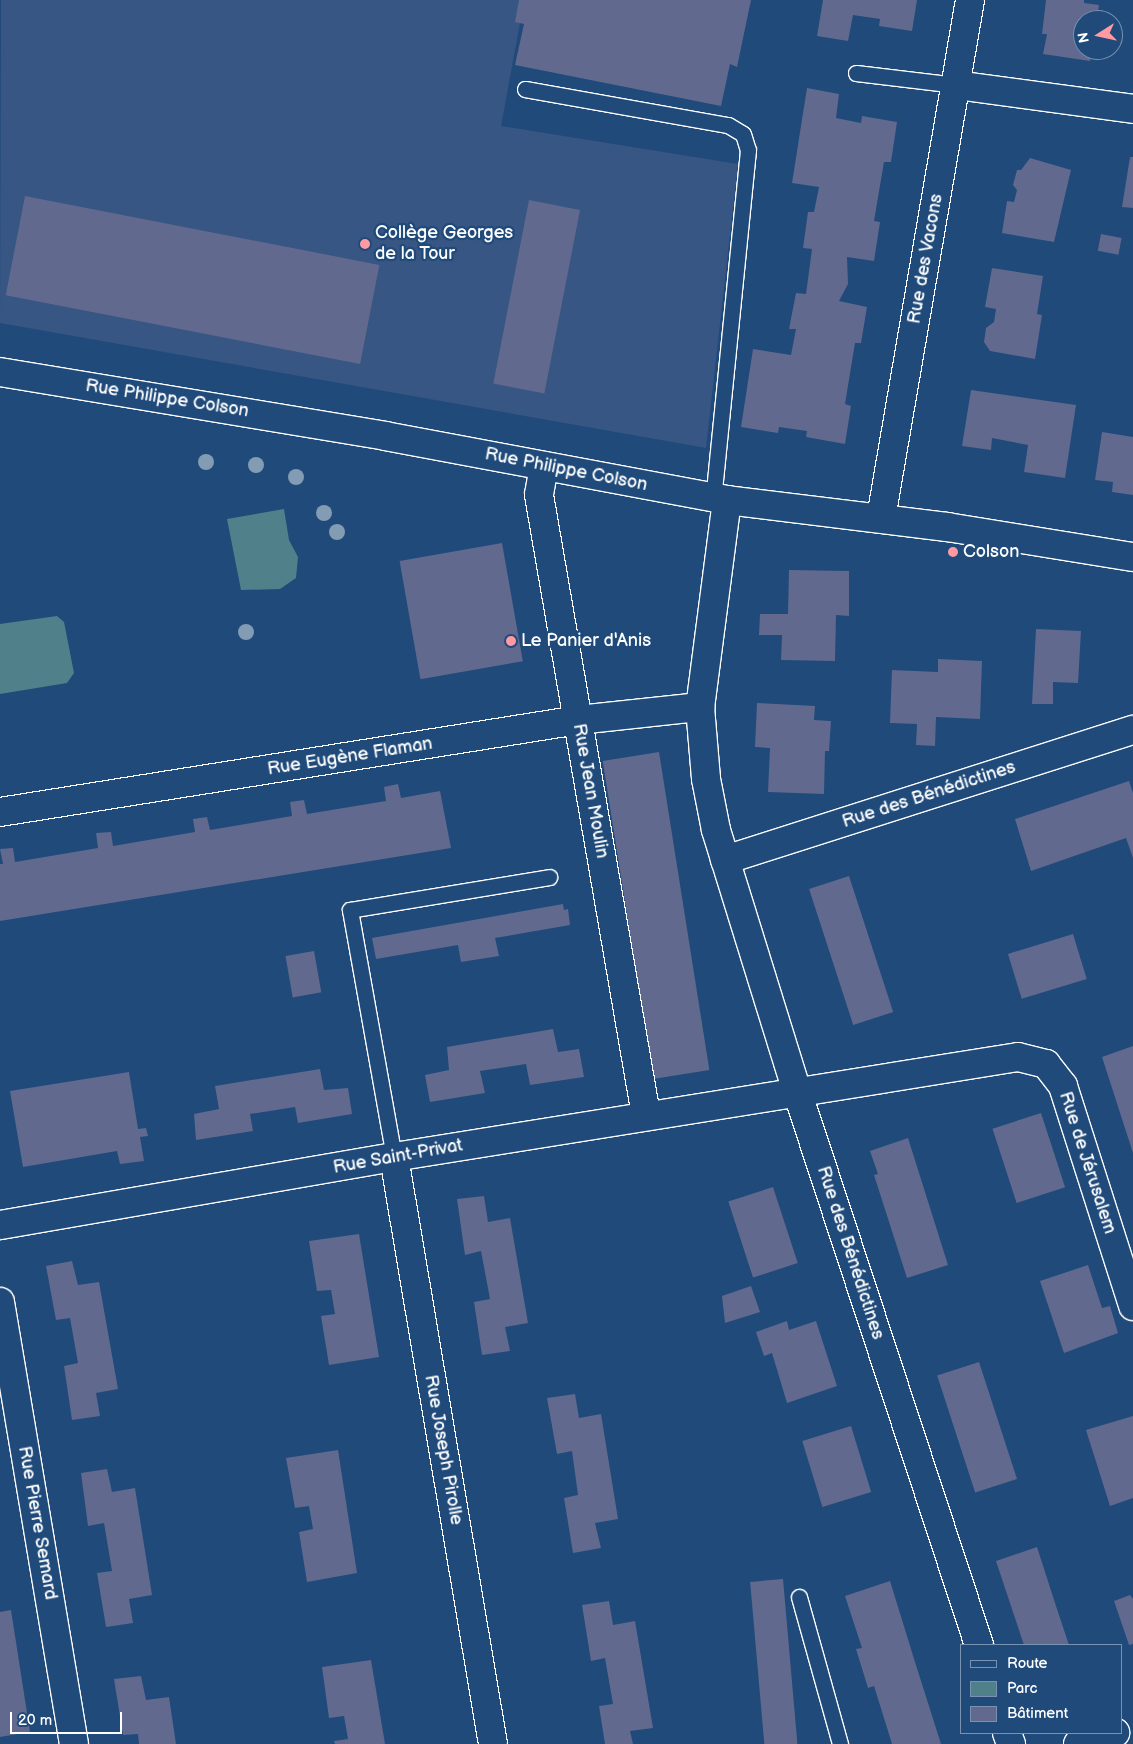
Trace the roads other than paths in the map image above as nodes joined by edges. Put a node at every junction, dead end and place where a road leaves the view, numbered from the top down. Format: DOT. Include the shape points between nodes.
graph roads {
  1 [pos="970,0"];
  2 [pos="856,73"];
  3 [pos="956,85"];
  4 [pos="525,89"];
  5 [pos="1133,109"];
  6 [pos="0,372"];
  7 [pos="544,466"];
  8 [pos="720,499"];
  9 [pos="881,518"];
  10 [pos="1133,557"];
  11 [pos="700,707"];
  12 [pos="578,720"];
  13 [pos="1133,730"];
  14 [pos="0,812"];
  15 [pos="726,860"];
  16 [pos="549,877"];
  17 [pos="797,1090"];
  18 [pos="646,1115"];
  19 [pos="394,1157"];
  20 [pos="0,1225"];
  21 [pos="0,1302"];
  22 [pos="1133,1306"];
  23 [pos="799,1598"];
  24 [pos="979,1644"];
  25 [pos="1112,1734"];
  26 [pos="74,1744"];
  27 [pos="493,1744"];
  28 [pos="840,1744"];
  29 [pos="1078,1744"];
  1 -- 3 [label="street, Rue des Vacons"];
  2 -- 3 [label="lane"];
  3 -- 5 [label="street"];
  3 -- 9 [label="street, Rue des Vacons"];
  4 -- 8 [label="lane" via="728,125 743,134 748,150"];
  6 -- 7 [label="street, Rue Philippe Colson"];
  7 -- 8 [label="street, Rue Philippe Colson"];
  7 -- 12 [label="street, Rue Jean Moulin" via="539,495"];
  8 -- 9 [label="street, Rue Philippe Colson"];
  8 -- 11 [label="street, Rue des Bénédictines"];
  9 -- 10 [label="street, Rue Philippe Colson" via="1094,548"];
  11 -- 12 [label="street, Rue Eugène Flaman"];
  11 -- 15 [label="street, Rue des Bénédictines" via="706,780"];
  12 -- 14 [label="street, Rue Eugène Flaman"];
  12 -- 18 [label="street, Rue Jean Moulin"];
  13 -- 15 [label="street, Rue des Bénédictines"];
  15 -- 17 [label="street, Rue des Bénédictines"];
  16 -- 19 [label="lane" via="350,910"];
  17 -- 18 [label="street, Rue Saint-Privat"];
  17 -- 22 [label="street, Rue de Jérusalem" via="1018,1057 1046,1064 1063,1086"];
  17 -- 24 [label="street, Rue des Bénédictines"];
  18 -- 19 [label="street, Rue Saint-Privat"];
  19 -- 20 [label="street, Rue Saint-Privat"];
  19 -- 27 [label="street, Rue Joseph Pirolle"];
  21 -- 26 [label="street, Rue Pierre Semard"];
  23 -- 28 [label="lane"];
  25 -- 29 [label="street"];
}
